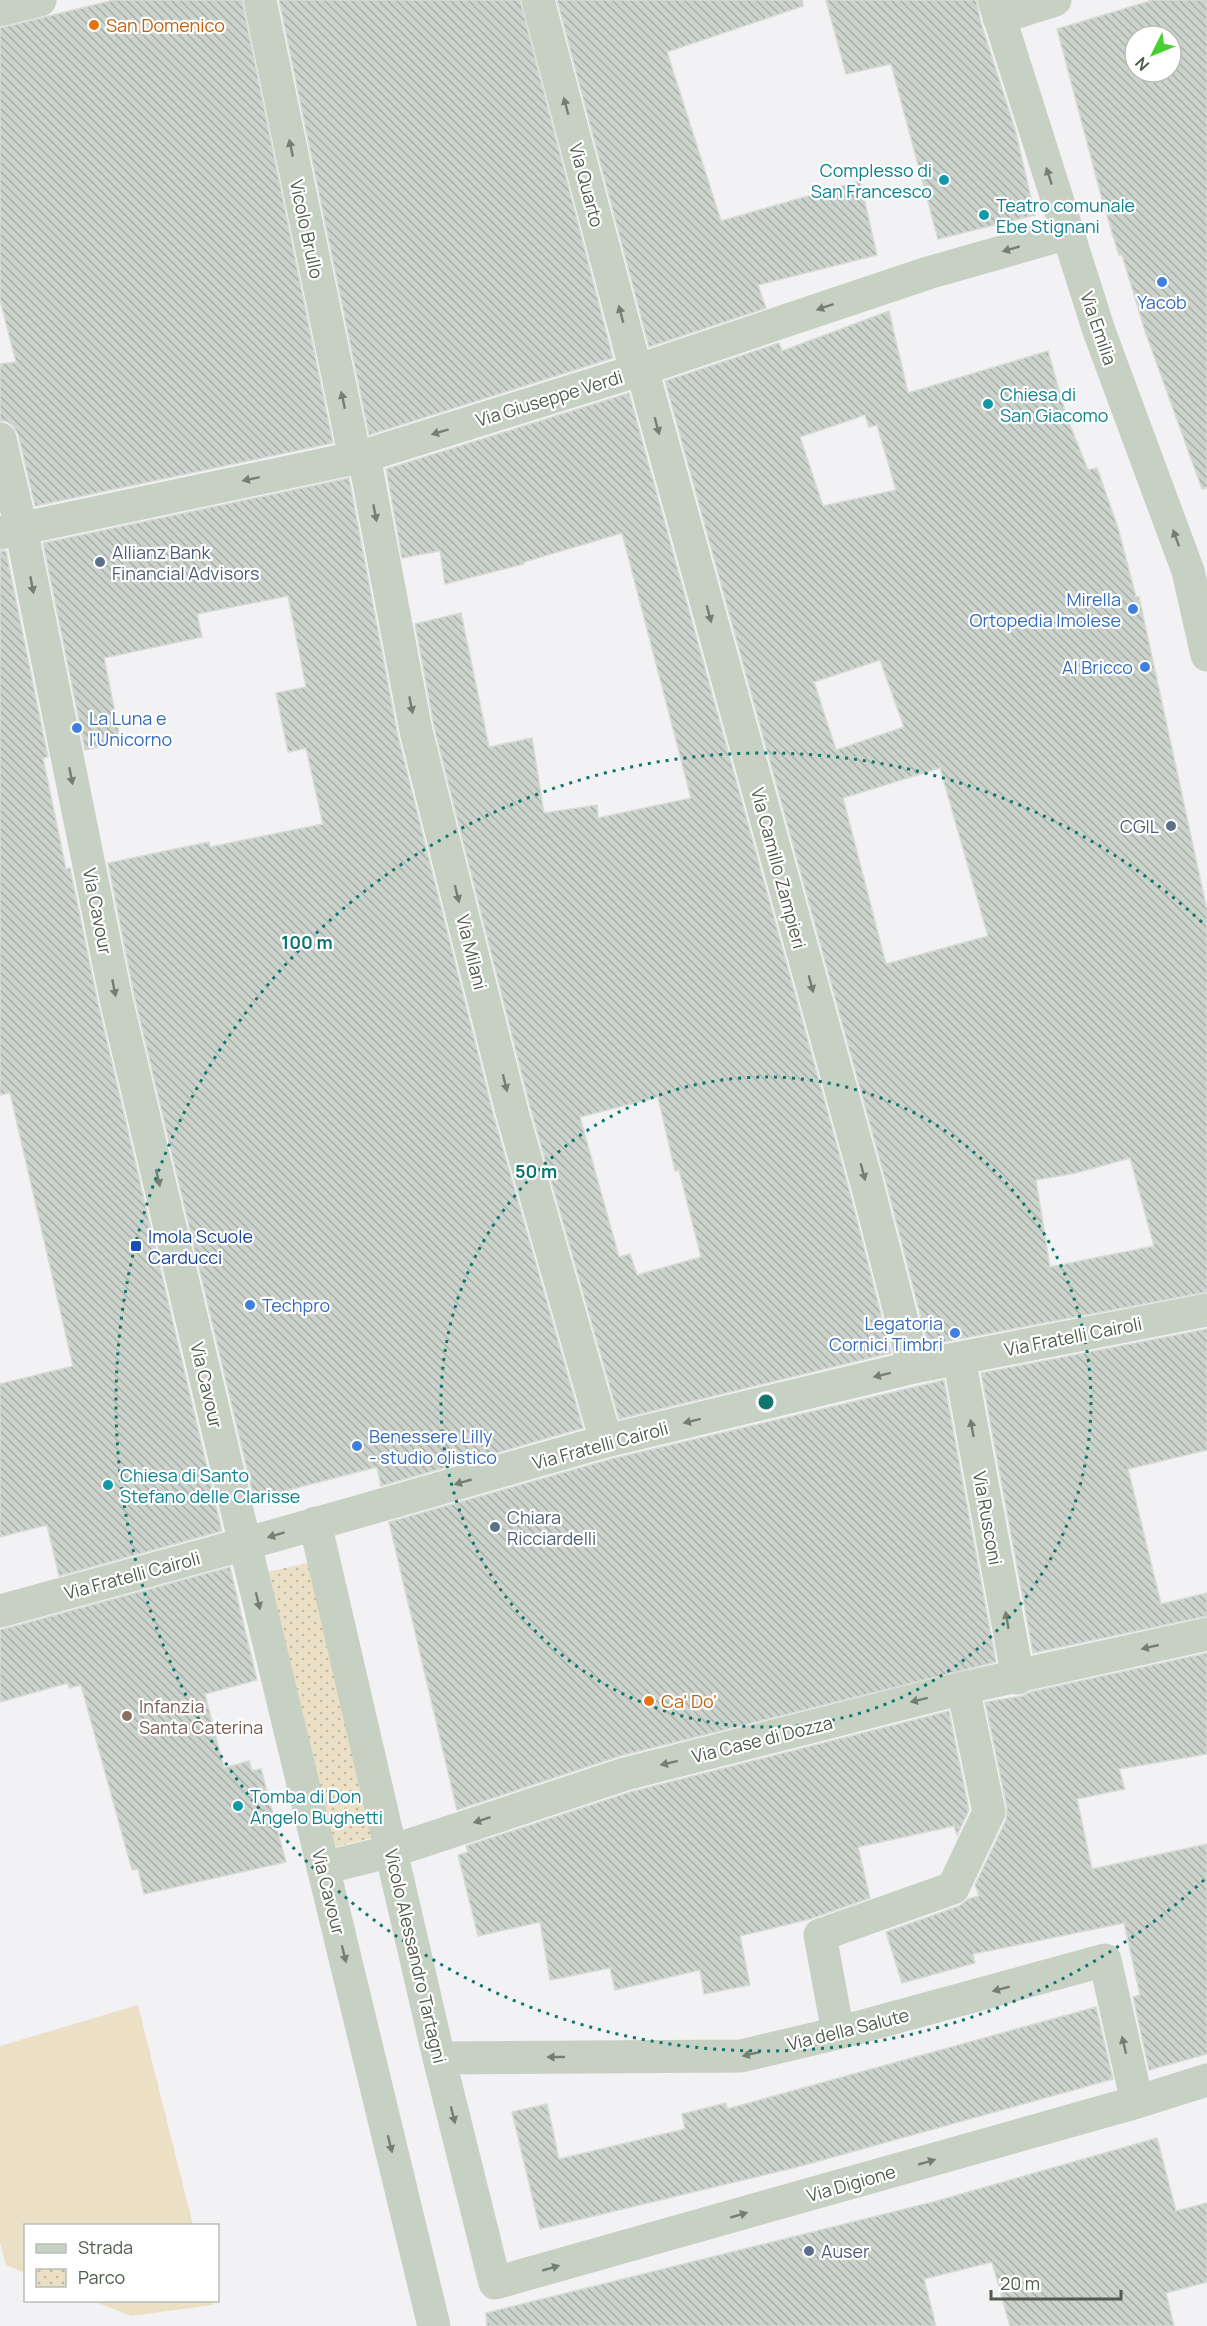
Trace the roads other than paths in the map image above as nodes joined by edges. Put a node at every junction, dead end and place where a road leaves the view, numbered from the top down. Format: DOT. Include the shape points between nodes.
graph roads {
  1 [pos="40,0"];
  2 [pos="260,0"];
  3 [pos="538,0"];
  4 [pos="1055,0"];
  5 [pos="997,9"];
  6 [pos="0,10"];
  7 [pos="1068,233"];
  8 [pos="639,370"];
  9 [pos="0,439"];
  10 [pos="359,457"];
  11 [pos="10,531"];
  12 [pos="1197,569"];
  13 [pos="1207,655"];
  14 [pos="1207,1310"];
  15 [pos="959,1358"];
  16 [pos="914,1367"];
  17 [pos="606,1441"];
  18 [pos="315,1523"];
  19 [pos="245,1544"];
  20 [pos="0,1611"];
  21 [pos="1207,1635"];
  22 [pos="1018,1678"];
  23 [pos="963,1688"];
  24 [pos="392,1851"];
  25 [pos="323,1868"];
  26 [pos="838,2033"];
  27 [pos="439,2058"];
  28 [pos="1207,2080"];
  29 [pos="1137,2102"];
  30 [pos="495,2283"];
  31 [pos="434,2326"];
  1 -- 6 [label="street"];
  10 -- 2 [label="street, Vicolo Brullo, one-way"];
  8 -- 3 [label="street, Via Quarto, one-way"];
  4 -- 5 [label="street"];
  7 -- 5 [label="street, Via Emilia, one-way"];
  7 -- 8 [label="street, Via Giuseppe Verdi, one-way" via="928,273"];
  12 -- 7 [label="street, Via Emilia, one-way" via="1099,331"];
  8 -- 10 [label="street, Via Giuseppe Verdi, one-way"];
  8 -- 16 [label="street, Via Camillo Zampieri, one-way" via="867,1184"];
  9 -- 11 [label="street, Via Cavour"];
  10 -- 11 [label="street, Via Giuseppe Verdi, one-way"];
  10 -- 17 [label="street, Via Milani, one-way" via="416,730 512,1112"];
  11 -- 19 [label="street, Via Cavour, one-way"];
  12 -- 13 [label="street, Via Emilia"];
  14 -- 15 [label="street, Via Fratelli Cairoli"];
  15 -- 16 [label="street, Via Fratelli Cairoli"];
  22 -- 15 [label="street, Via Rusconi, one-way"];
  16 -- 17 [label="street, Via Fratelli Cairoli, one-way"];
  17 -- 18 [label="street, Via Fratelli Cairoli, one-way"];
  18 -- 19 [label="street, Via Fratelli Cairoli, one-way"];
  18 -- 24 [label="street, Vicolo Alessandro Tartagni"];
  19 -- 20 [label="street, Via Fratelli Cairoli"];
  19 -- 25 [label="street, Via Cavour, one-way"];
  21 -- 22 [label="street, Via Case di Dozza, one-way"];
  22 -- 23 [label="street, Via Case di Dozza"];
  23 -- 24 [label="street, Via Case di Dozza, one-way" via="625,1774"];
  23 -- 26 [label="street" via="989,1812 953,1888 820,1935"];
  24 -- 25 [label="street, Via Case di Dozza"];
  24 -- 27 [label="street, Vicolo Alessandro Tartagni"];
  25 -- 31 [label="street, Via Cavour, one-way"];
  26 -- 27 [label="street, Via della Salute, one-way" via="741,2056"];
  29 -- 26 [label="street, Via della Salute, one-way" via="1105,1960"];
  27 -- 30 [label="street, Vicolo Alessandro Tartagni, one-way"];
  28 -- 29 [label="street, Via Digione"];
  30 -- 29 [label="street, Via Digione, one-way"];
}
